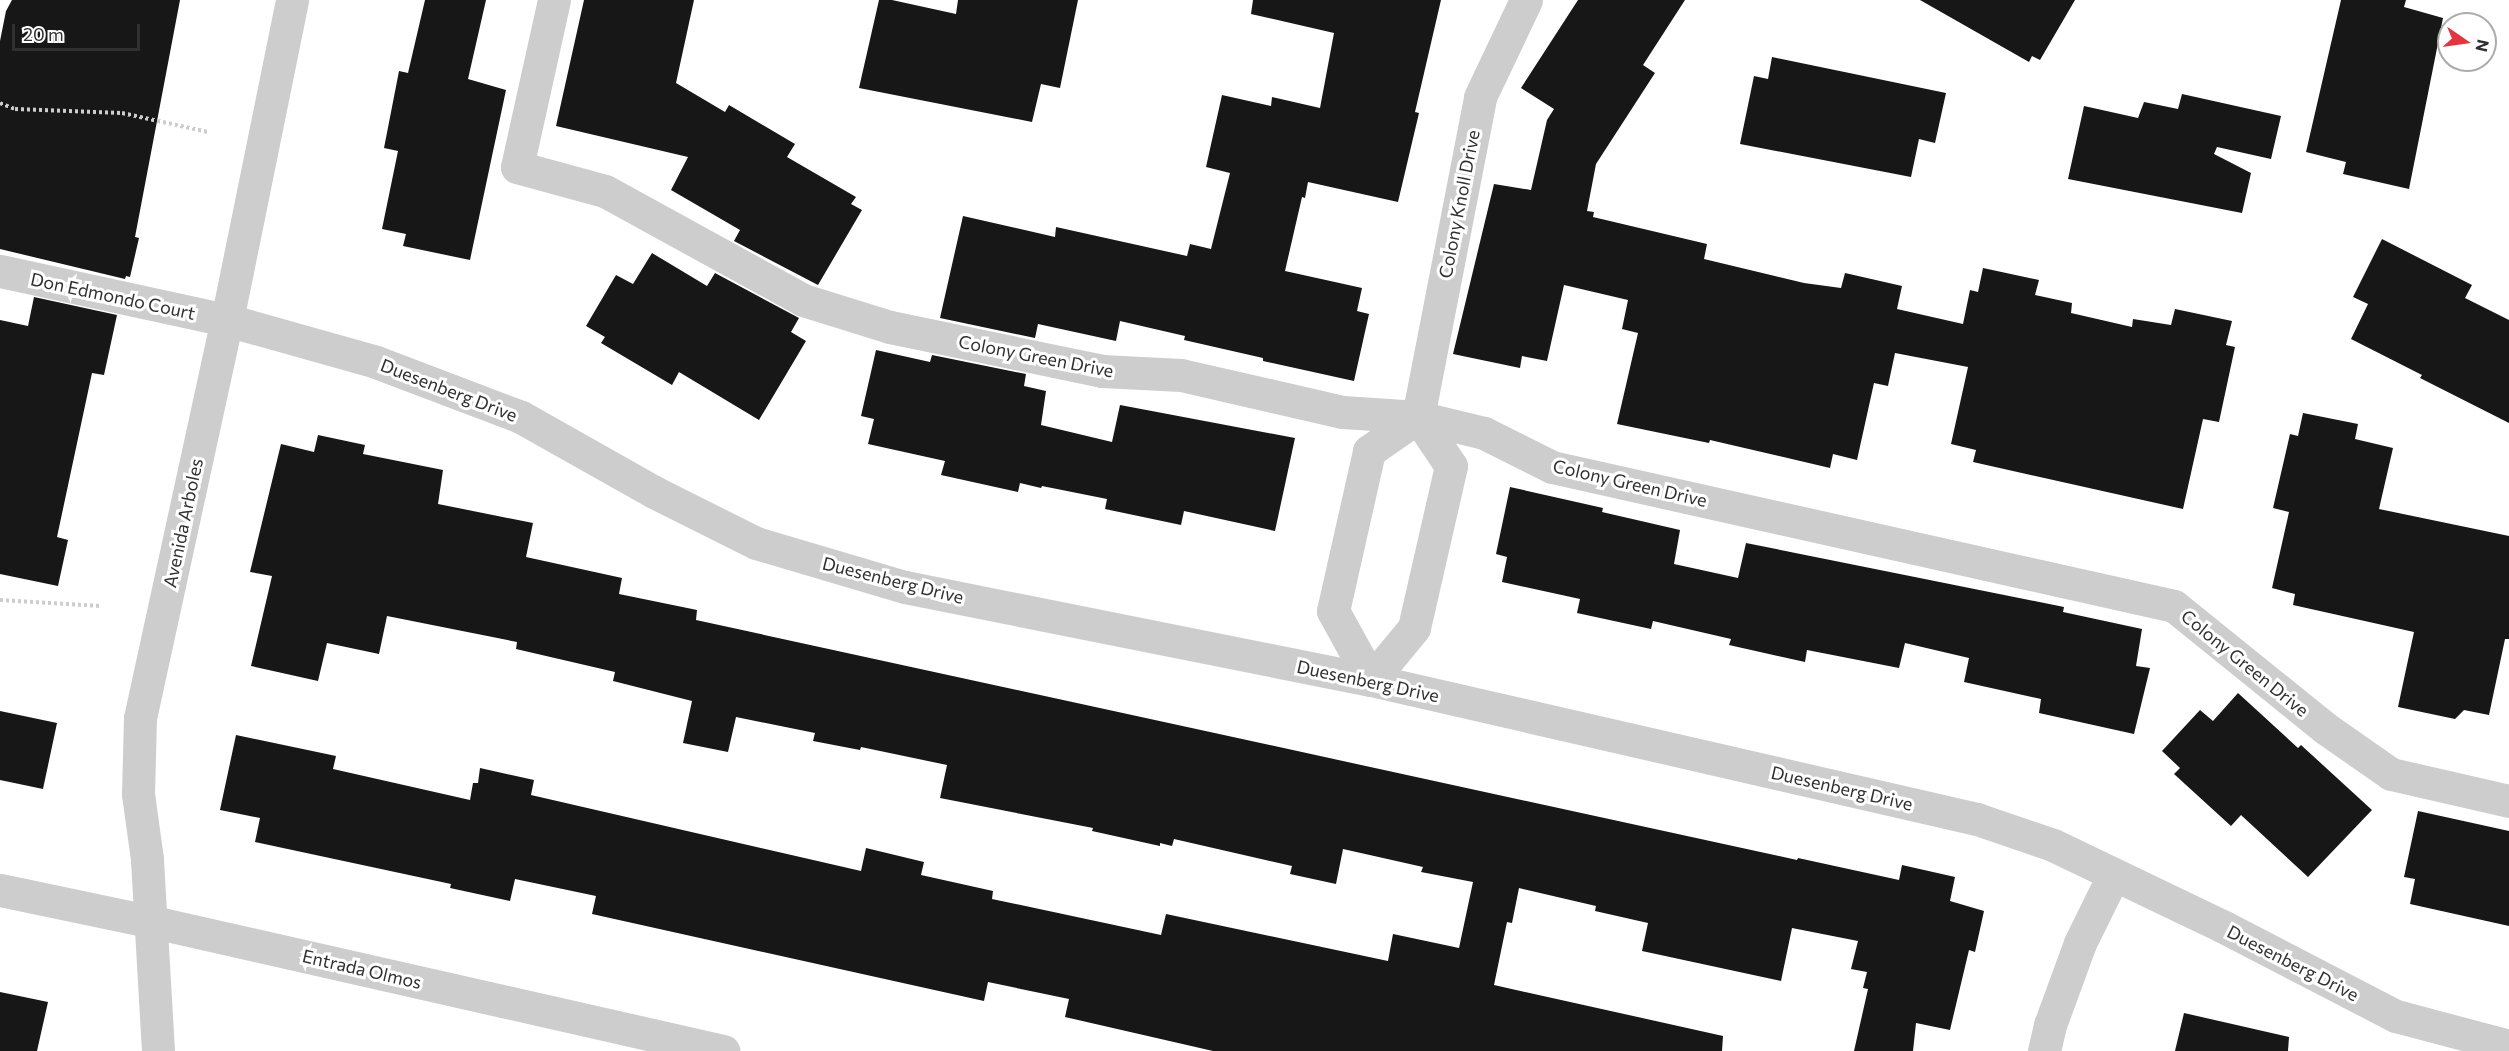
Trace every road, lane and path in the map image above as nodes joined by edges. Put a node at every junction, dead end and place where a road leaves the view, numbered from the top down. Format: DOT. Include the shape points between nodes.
graph roads {
  1 [pos="292,0"];
  2 [pos="554,0"];
  3 [pos="1526,0"];
  4 [pos="0,103"];
  5 [pos="208,132"];
  6 [pos="0,272"];
  7 [pos="227,320"];
  8 [pos="1418,417"];
  9 [pos="0,600"];
  10 [pos="101,606"];
  11 [pos="1371,680"];
  12 [pos="2509,801"];
  13 [pos="2112,876"];
  14 [pos="0,890"];
  15 [pos="149,921"];
  16 [pos="2509,1046"];
  17 [pos="158,1051"];
  18 [pos="720,1051"];
  19 [pos="2044,1051"];
  1 -- 7 [label="street, Avenida Arboles"];
  2 -- 8 [label="street, Colony Green Drive" via="517,167 605,191 803,300 890,327 1102,371 1181,375 1343,412"];
  3 -- 8 [label="street, Colony Knoll Drive" via="1479,97"];
  4 -- 5 [label="path" via="15,109 122,113"];
  6 -- 7 [label="street, Don Edmondo Court"];
  7 -- 11 [label="street, Duesenberg Drive" via="376,362 521,417 654,492 756,543 905,587"];
  7 -- 15 [label="street, Avenida Arboles" via="140,718 138,794 147,859"];
  8 -- 11 [label="street" via="1451,466 1414,628"];
  8 -- 11 [label="street" via="1369,451 1333,611"];
  8 -- 12 [label="street, Colony Green Drive" via="1484,433 1552,467 2174,606 2325,728 2391,774"];
  9 -- 10 [label="path"];
  11 -- 13 [label="street, Duesenberg Drive" via="1977,819 2053,845"];
  13 -- 16 [label="street, Duesenberg Drive" via="2234,932 2396,1016"];
  13 -- 19 [label="street" via="2080,943"];
  14 -- 15 [label="street, Entrada Olmos"];
  15 -- 17 [label="street, Avenida Arboles"];
  15 -- 18 [label="street, Entrada Olmos"];
}
